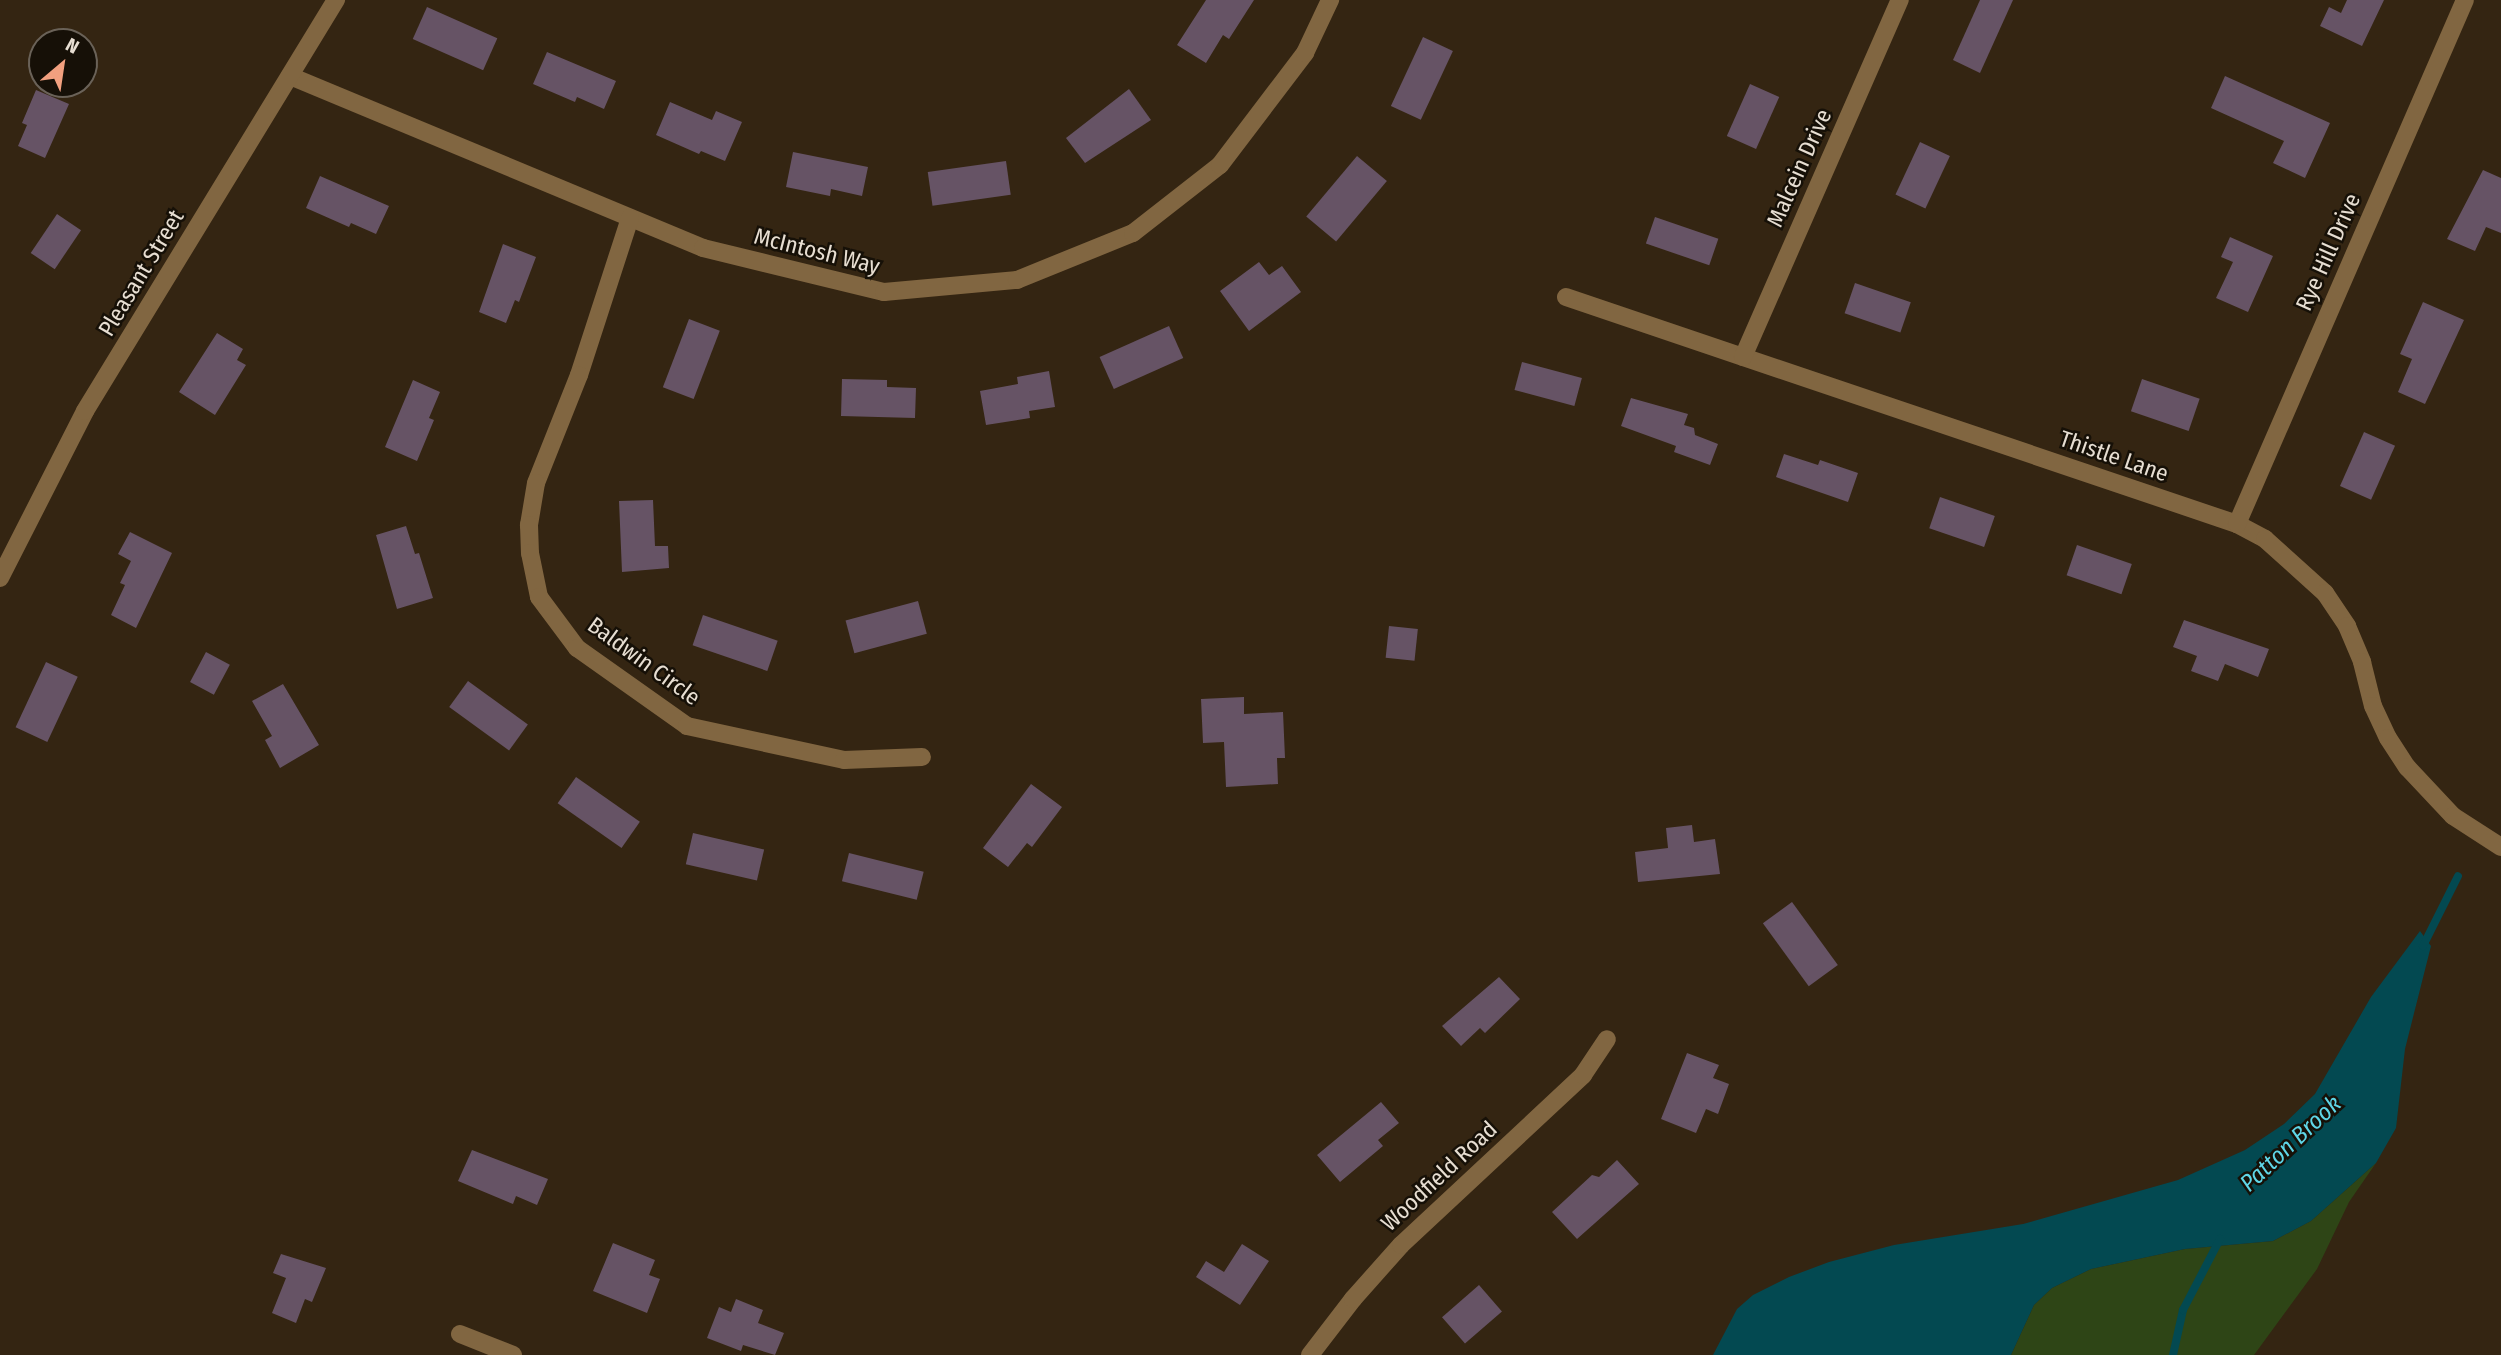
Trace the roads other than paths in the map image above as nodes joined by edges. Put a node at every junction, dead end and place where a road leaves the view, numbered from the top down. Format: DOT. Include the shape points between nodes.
graph roads {
  1 [pos="336,0"];
  2 [pos="1330,0"];
  3 [pos="1900,0"];
  4 [pos="2465,0"];
  5 [pos="290,76"];
  6 [pos="630,218"];
  7 [pos="1566,298"];
  8 [pos="1743,357"];
  9 [pos="2237,524"];
  10 [pos="0,578"];
  11 [pos="922,757"];
  12 [pos="2501,847"];
  13 [pos="1608,1039"];
  14 [pos="460,1334"];
  15 [pos="513,1355"];
  16 [pos="1310,1355"];
  1 -- 5 [label="street, Pleasant Street"];
  2 -- 6 [label="street, McIntosh Way" via="1305,53 1220,165 1133,233 1017,280 884,292 703,248"];
  3 -- 8 [label="street, Malcein Drive"];
  4 -- 9 [label="street, Rye Hill Drive"];
  5 -- 6 [label="street, McIntosh Way"];
  5 -- 10 [label="street, Pleasant Street" via="85,411"];
  6 -- 11 [label="street, Baldwin Circle" via="579,375 536,483 529,525 539,597 577,648 687,726 844,760"];
  7 -- 8 [label="street, Thistle Lane"];
  8 -- 9 [label="street, Thistle Lane"];
  9 -- 12 [label="street, Thistle Lane" via="2265,539 2326,593 2347,626 2373,706 2407,767 2454,816"];
  13 -- 16 [label="street, Woodfield Road" via="1583,1075 1401,1245"];
  14 -- 15 [label="street"];
}
